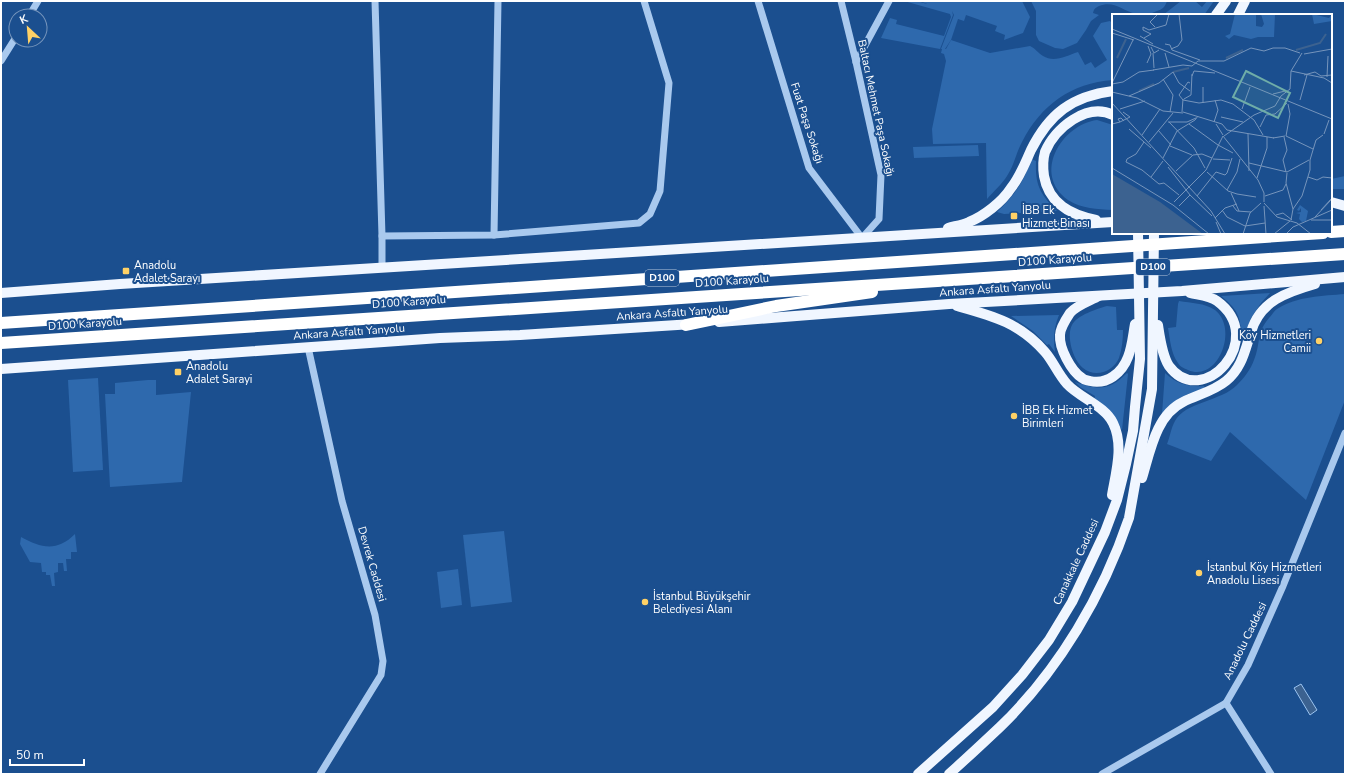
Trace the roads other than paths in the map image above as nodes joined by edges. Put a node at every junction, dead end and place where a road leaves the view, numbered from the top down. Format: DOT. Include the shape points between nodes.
graph roads {
  1 [pos="374,1"];
  2 [pos="498,1"];
  3 [pos="644,1"];
  4 [pos="758,1"];
  5 [pos="841,1"];
  6 [pos="889,1"];
  7 [pos="1226,1"];
  8 [pos="1230,1"];
  9 [pos="1245,1"];
  10 [pos="1251,1"];
  11 [pos="1217,14"];
  12 [pos="1223,14"];
  13 [pos="1238,14"];
  14 [pos="1246,14"];
  15 [pos="9,48"];
  16 [pos="1,62"];
  17 [pos="856,62"];
  18 [pos="1112,92"];
  19 [pos="1112,114"];
  20 [pos="1332,202"];
  21 [pos="1345,206"];
  22 [pos="1332,207"];
  23 [pos="1111,222"];
  24 [pos="1332,232"];
  25 [pos="1345,232"];
  26 [pos="933,233"];
  27 [pos="1138,234"];
  28 [pos="1154,234"];
  29 [pos="1308,234"];
  30 [pos="494,235"];
  31 [pos="382,236"];
  32 [pos="862,238"];
  33 [pos="1345,254"];
  34 [pos="382,268"];
  35 [pos="1345,277"];
  36 [pos="1334,278"];
  37 [pos="960,280"];
  38 [pos="1182,291"];
  39 [pos="1,293"];
  40 [pos="1103,294"];
  41 [pos="949,304"];
  42 [pos="1138,304"];
  43 [pos="1154,304"];
  44 [pos="1,322"];
  45 [pos="686,325"];
  46 [pos="1,343"];
  47 [pos="308,346"];
  48 [pos="1,369"];
  49 [pos="1345,432"];
  50 [pos="1130,518"];
  51 [pos="1105,532"];
  52 [pos="1226,703"];
  53 [pos="320,774"];
  54 [pos="918,774"];
  55 [pos="948,774"];
  56 [pos="1102,774"];
  57 [pos="1271,774"];
  1 -- 31 [label="street"];
  2 -- 30 [label="street"];
  3 -- 30 [label="street" via="669,83 660,191 650,214 639,223"];
  4 -- 32 [label="street, Fuat Paşa Sokağı" via="809,168"];
  5 -- 17 [label="street, Baltacı Mehmet Paşa Sokağı"];
  6 -- 17 [label="street"];
  7 -- 11 [label="main road"];
  8 -- 12 [label="main road"];
  9 -- 13 [label="main road"];
  10 -- 14 [label="main road"];
  15 -- 16 [label="street"];
  17 -- 32 [label="street, Baltacı Mehmet Paşa Sokağı" via="881,175 879,219"];
  18 -- 26 [label="main road" via="1099,93 1066,106 1048,123 1036,140 1012,188 999,201 983,215 969,222"];
  19 -- 23 [label="main road" via="1094,111 1079,116 1066,125 1051,141 1045,153 1043,169 1049,193 1057,203 1084,218"];
  20 -- 21 [label="main road"];
  21 -- 22 [label="main road"];
  23 -- 26 [label="main road"];
  24 -- 25 [label="highway"];
  26 -- 32 [label="main road"];
  27 -- 42 [label="main road"];
  28 -- 43 [label="main road"];
  29 -- 44 [label="highway, D100 Karayolu / D100"];
  30 -- 31 [label="street"];
  31 -- 34 [label="street"];
  32 -- 34 [label="main road"];
  33 -- 37 [label="highway, D100 Karayolu / D100"];
  34 -- 39 [label="main road"];
  35 -- 36 [label="main road, Ankara Asfaltı Yanyolu"];
  36 -- 38 [label="main road, Ankara Asfaltı Yanyolu"];
  36 -- 50 [label="main road" via="1294,290 1278,297 1263,309 1255,322 1240,364 1226,381 1180,403 1166,415 1151,448"];
  37 -- 45 [label="highway" via="776,306"];
  37 -- 46 [label="highway, D100 Karayolu / D100"];
  38 -- 40 [label="main road, Ankara Asfaltı Yanyolu"];
  38 -- 43 [label="main road" via="1215,300 1230,313 1235,324 1232,354 1225,365 1214,374 1203,379 1191,380 1179,376 1169,365 1163,349"];
  40 -- 41 [label="main road, Ankara Asfaltı Yanyolu"];
  40 -- 42 [label="main road" via="1071,312 1060,335 1067,360 1082,379 1098,383 1109,380 1123,367 1128,357"];
  41 -- 45 [label="main road, Ankara Asfaltı Yanyolu"];
  41 -- 51 [label="main road" via="996,318 1028,334 1046,352 1067,384 1113,422 1118,435 1119,450"];
  42 -- 51 [label="main road, Canakkale Caddesi" via="1140,359 1132,431 1117,500"];
  43 -- 50 [label="main road" via="1152,389"];
  45 -- 47 [label="main road, Ankara Asfaltı Yanyolu"];
  47 -- 48 [label="main road, Ankara Asfaltı Yanyolu"];
  47 -- 53 [label="street, Devrek Caddesi" via="342,501 375,615 383,661 381,675"];
  49 -- 52 [label="street, Anadolu Caddesi" via="1248,665"];
  50 -- 55 [label="main road" via="1103,583 1080,625 1054,663 1001,726"];
  51 -- 54 [label="main road, Canakkale Caddesi" via="1072,602 1049,640 1026,670 993,707"];
  52 -- 56 [label="street"];
  52 -- 57 [label="street"];
}
